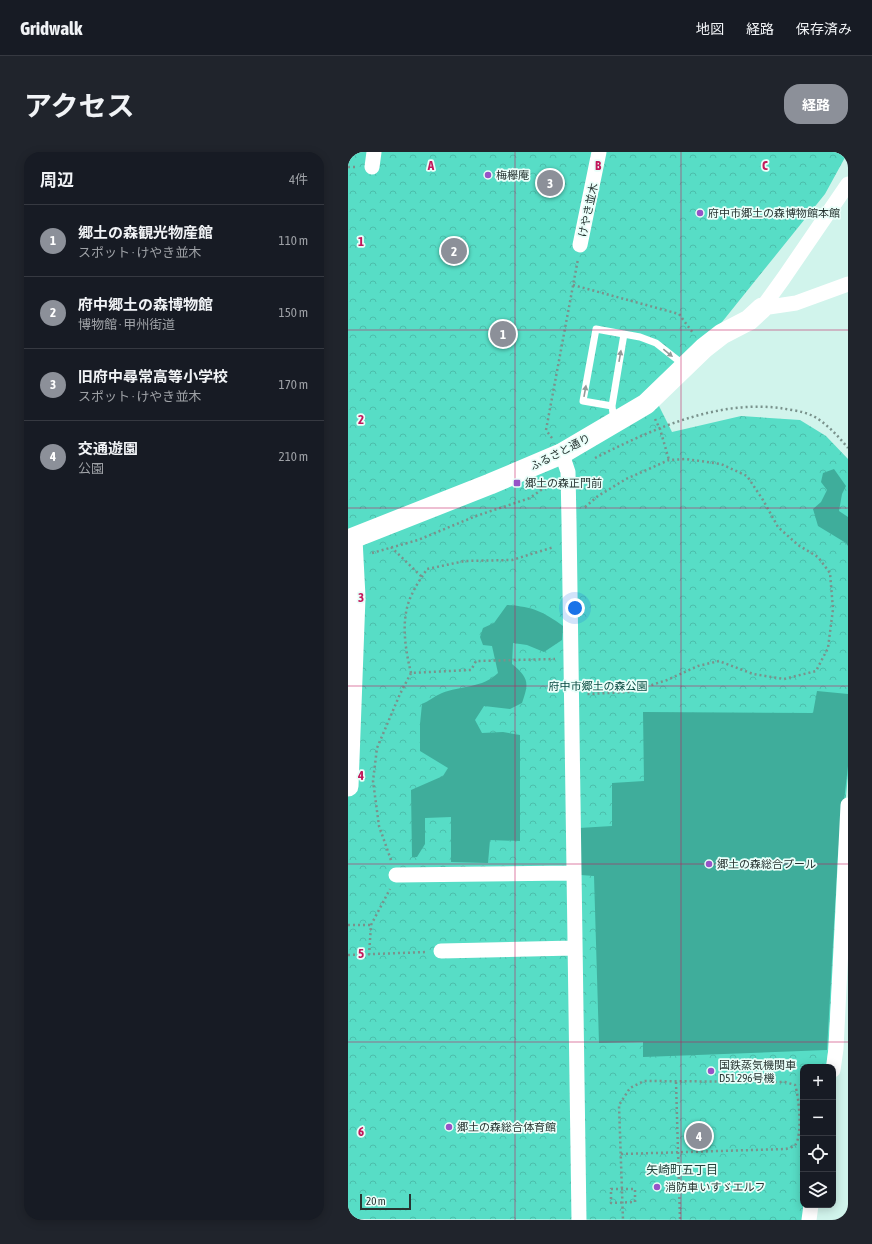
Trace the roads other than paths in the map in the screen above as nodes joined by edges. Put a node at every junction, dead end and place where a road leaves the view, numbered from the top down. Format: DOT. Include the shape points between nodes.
graph roads {
  1 [pos="599,152"];
  2 [pos="848,184"];
  3 [pos="580,245"];
  4 [pos="848,284"];
  5 [pos="762,308"];
  6 [pos="624,334"];
  7 [pos="684,365"];
  8 [pos="613,414"];
  9 [pos="566,466"];
  10 [pos="351,546"];
  11 [pos="348,786"];
  12 [pos="848,805"];
  13 [pos="573,873"];
  14 [pos="396,875"];
  15 [pos="574,948"];
  16 [pos="441,951"];
  17 [pos="834,1064"];
  18 [pos="811,1208"];
  19 [pos="579,1220"];
  20 [pos="809,1220"];
  1 -- 3 [label="street, けやき並木"];
  2 -- 5 [label="street, ふるさと通り"];
  4 -- 5 [label="street" via="796,303"];
  5 -- 7 [label="street, ふるさと通り" via="749,320 722,334"];
  6 -- 7 [label="lane, one-way" via="640,336 656,343"];
  8 -- 6 [label="lane, one-way"];
  8 -- 6 [label="lane, one-way" via="583,401 596,329"];
  7 -- 8 [label="street, ふるさと通り" via="646,404"];
  8 -- 10 [label="street, ふるさと通り" via="548,460"];
  9 -- 13 [label="street" via="570,539"];
  10 -- 11 [label="street" via="355,597"];
  12 -- 17 [label="street"];
  13 -- 14 [label="street"];
  13 -- 15 [label="street"];
  15 -- 16 [label="street"];
  15 -- 19 [label="street"];
  18 -- 20 [label="street"];
}
